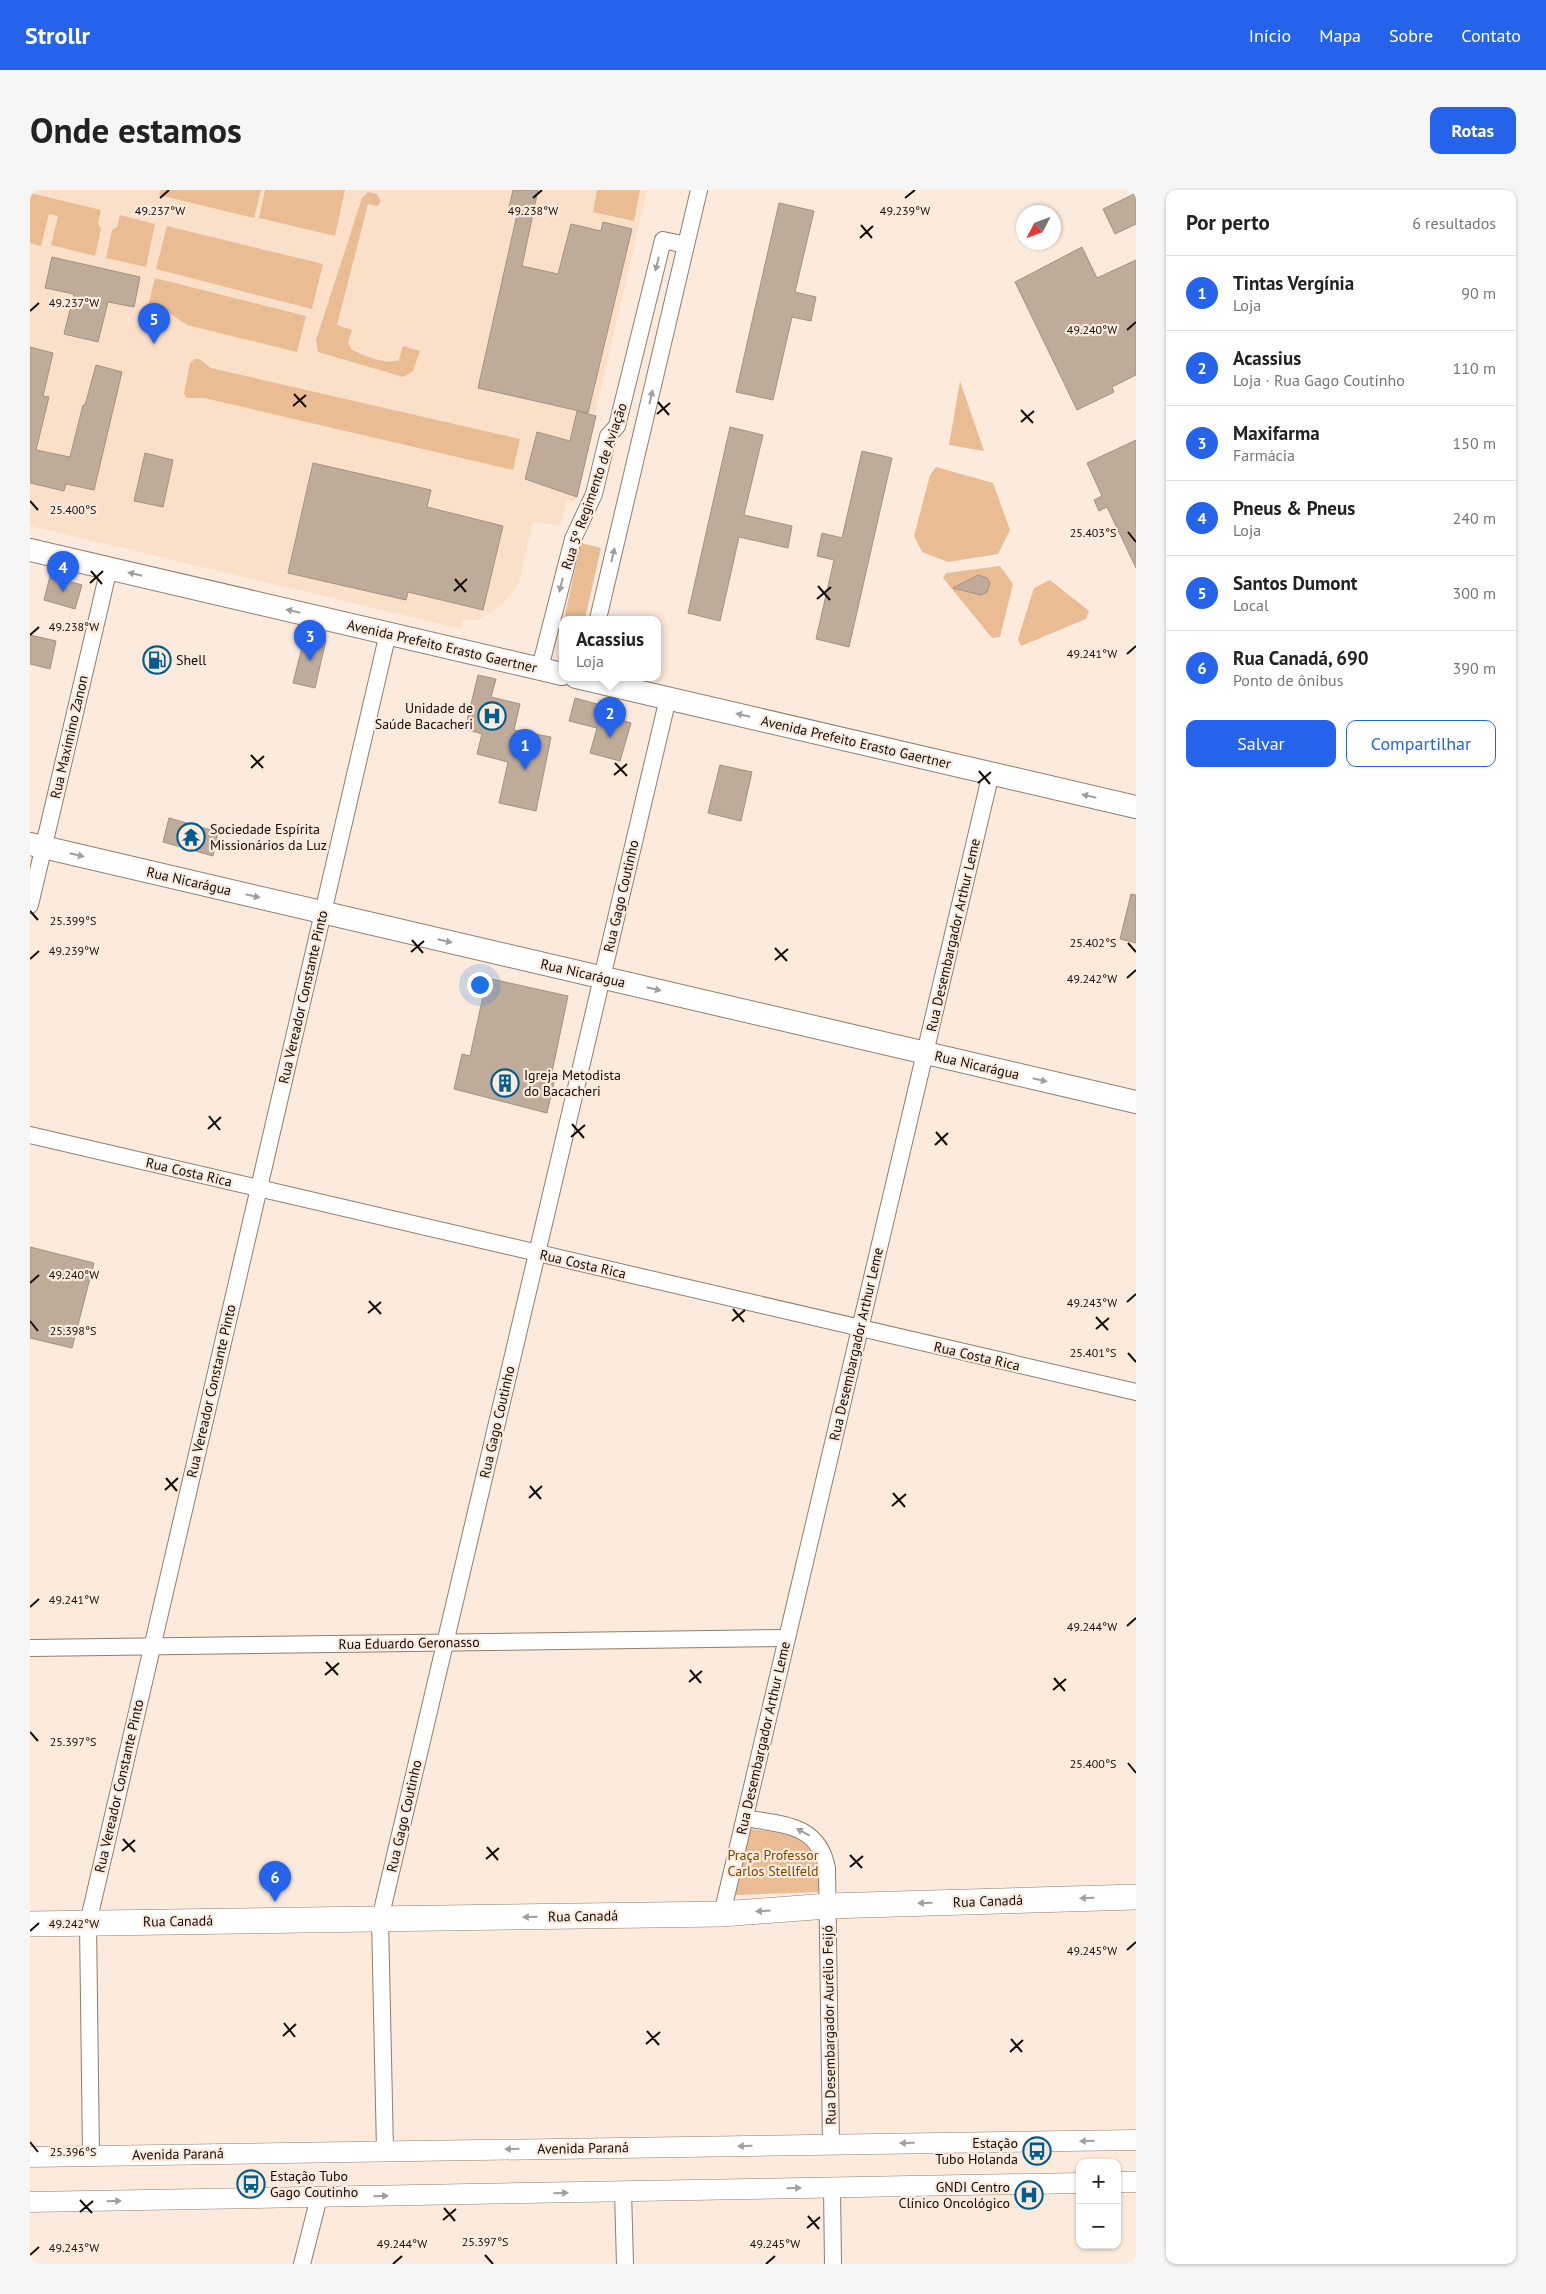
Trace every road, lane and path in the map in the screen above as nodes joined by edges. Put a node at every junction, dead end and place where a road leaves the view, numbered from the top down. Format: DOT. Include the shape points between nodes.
graph roads {
  1 [pos="699,190"];
  2 [pos="686,245"];
  3 [pos="646,309"];
  4 [pos="670,316"];
  5 [pos="30,550"];
  6 [pos="108,568"];
  7 [pos="599,616"];
  8 [pos="388,633"];
  9 [pos="540,668"];
  10 [pos="559,672"];
  11 [pos="598,681"];
  12 [pos="668,698"];
  13 [pos="991,773"];
  14 [pos="1136,807"];
  15 [pos="37,845"];
  16 [pos="30,905"];
  17 [pos="323,912"];
  18 [pos="602,977"];
  19 [pos="925,1052"];
  20 [pos="1136,1102"];
  21 [pos="30,1135"];
  22 [pos="258,1188"];
  23 [pos="537,1253"];
  24 [pos="860,1328"];
  25 [pos="1136,1392"];
  26 [pos="787,1638"];
  27 [pos="445,1642"];
  28 [pos="151,1646"];
  29 [pos="30,1648"];
  30 [pos="745,1818"];
  31 [pos="1136,1897"];
  32 [pos="828,1906"];
  33 [pos="722,1914"];
  34 [pos="380,1919"];
  35 [pos="88,1923"];
  36 [pos="30,1924"];
  37 [pos="1136,2140"];
  38 [pos="831,2144"];
  39 [pos="385,2151"];
  40 [pos="30,2156"];
  41 [pos="91,2156"];
  42 [pos="1121,2182"];
  43 [pos="1136,2182"];
  44 [pos="1076,2183"];
  45 [pos="832,2188"];
  46 [pos="623,2191"];
  47 [pos="319,2197"];
  48 [pos="30,2202"];
  49 [pos="302,2264"];
  50 [pos="625,2264"];
  51 [pos="833,2264"];
  1 -- 2 [label="street, Rua 5º Regimento de Aviação"];
  2 -- 3 [label="street, Rua 5º Regimento de Aviação, one-way" via="662,240"];
  2 -- 4 [label="street, Rua 5º Regimento de Aviação"];
  3 -- 4 [label="street"];
  3 -- 9 [label="street, Rua 5º Regimento de Aviação, one-way" via="617,426 608,436 594,494 573,539"];
  7 -- 4 [label="street, Rua 5º Regimento de Aviação, one-way"];
  5 -- 6 [label="main road, Avenida Prefeito Erasto Gaertner"];
  8 -- 6 [label="main road, Avenida Prefeito Erasto Gaertner, one-way"];
  6 -- 15 [label="street, Rua Maximino Zanon"];
  8 -- 9 [label="main road, Avenida Prefeito Erasto Gaertner"];
  8 -- 17 [label="street, Rua Vereador Constante Pinto"];
  9 -- 10 [label="main road, Avenida Prefeito Erasto Gaertner"];
  11 -- 12 [label="main road, Avenida Prefeito Erasto Gaertner"];
  13 -- 12 [label="main road, Avenida Prefeito Erasto Gaertner, one-way"];
  12 -- 18 [label="street, Rua Gago Coutinho"];
  14 -- 13 [label="main road, Avenida Prefeito Erasto Gaertner, one-way"];
  13 -- 19 [label="street, Rua Desembargador Arthur Leme"];
  15 -- 16 [label="street, Rua Maximino Zanon"];
  15 -- 17 [label="main road, Rua Nicarágua, one-way"];
  17 -- 18 [label="main road, Rua Nicarágua, one-way"];
  17 -- 22 [label="street, Rua Vereador Constante Pinto"];
  18 -- 19 [label="main road, Rua Nicarágua, one-way"];
  18 -- 23 [label="street, Rua Gago Coutinho"];
  19 -- 20 [label="main road, Rua Nicarágua, one-way"];
  19 -- 24 [label="street, Rua Desembargador Arthur Leme"];
  21 -- 22 [label="street, Rua Costa Rica"];
  22 -- 23 [label="street, Rua Costa Rica"];
  22 -- 28 [label="street, Rua Vereador Constante Pinto"];
  23 -- 24 [label="street, Rua Costa Rica"];
  23 -- 27 [label="street, Rua Gago Coutinho"];
  24 -- 25 [label="street, Rua Costa Rica"];
  24 -- 26 [label="street, Rua Desembargador Arthur Leme"];
  26 -- 27 [label="street, Rua Eduardo Geronasso"];
  26 -- 30 [label="street, Rua Desembargador Arthur Leme"];
  27 -- 28 [label="street, Rua Eduardo Geronasso"];
  27 -- 34 [label="street, Rua Gago Coutinho"];
  28 -- 29 [label="street, Rua Eduardo Geronasso"];
  28 -- 35 [label="street, Rua Vereador Constante Pinto"];
  32 -- 30 [label="street, Rua Desembargador Aurélio Feijó, one-way" via="828,1868 818,1842 798,1828"];
  30 -- 33 [label="street, Rua Desembargador Arthur Leme"];
  31 -- 32 [label="main road, Rua Canadá, one-way"];
  32 -- 33 [label="main road, Rua Canadá, one-way"];
  32 -- 38 [label="street, Rua Desembargador Aurélio Feijó"];
  33 -- 34 [label="main road, Rua Canadá, one-way"];
  34 -- 35 [label="main road, Rua Canadá"];
  34 -- 39 [label="street, Rua Gago Coutinho"];
  35 -- 36 [label="main road, Rua Canadá"];
  35 -- 41 [label="street, Rua Vereador Constante Pinto"];
  37 -- 38 [label="street, Avenida Paraná, one-way"];
  38 -- 39 [label="street, Avenida Paraná, one-way"];
  39 -- 41 [label="street, Avenida Paraná"];
  40 -- 41 [label="street, Avenida Paraná"];
  42 -- 43 [label="street"];
  44 -- 45 [label="street"];
  46 -- 45 [label="street, one-way"];
  45 -- 51 [label="street"];
  47 -- 46 [label="street, one-way"];
  46 -- 50 [label="street"];
  48 -- 47 [label="street, one-way"];
  47 -- 49 [label="street"];
}
